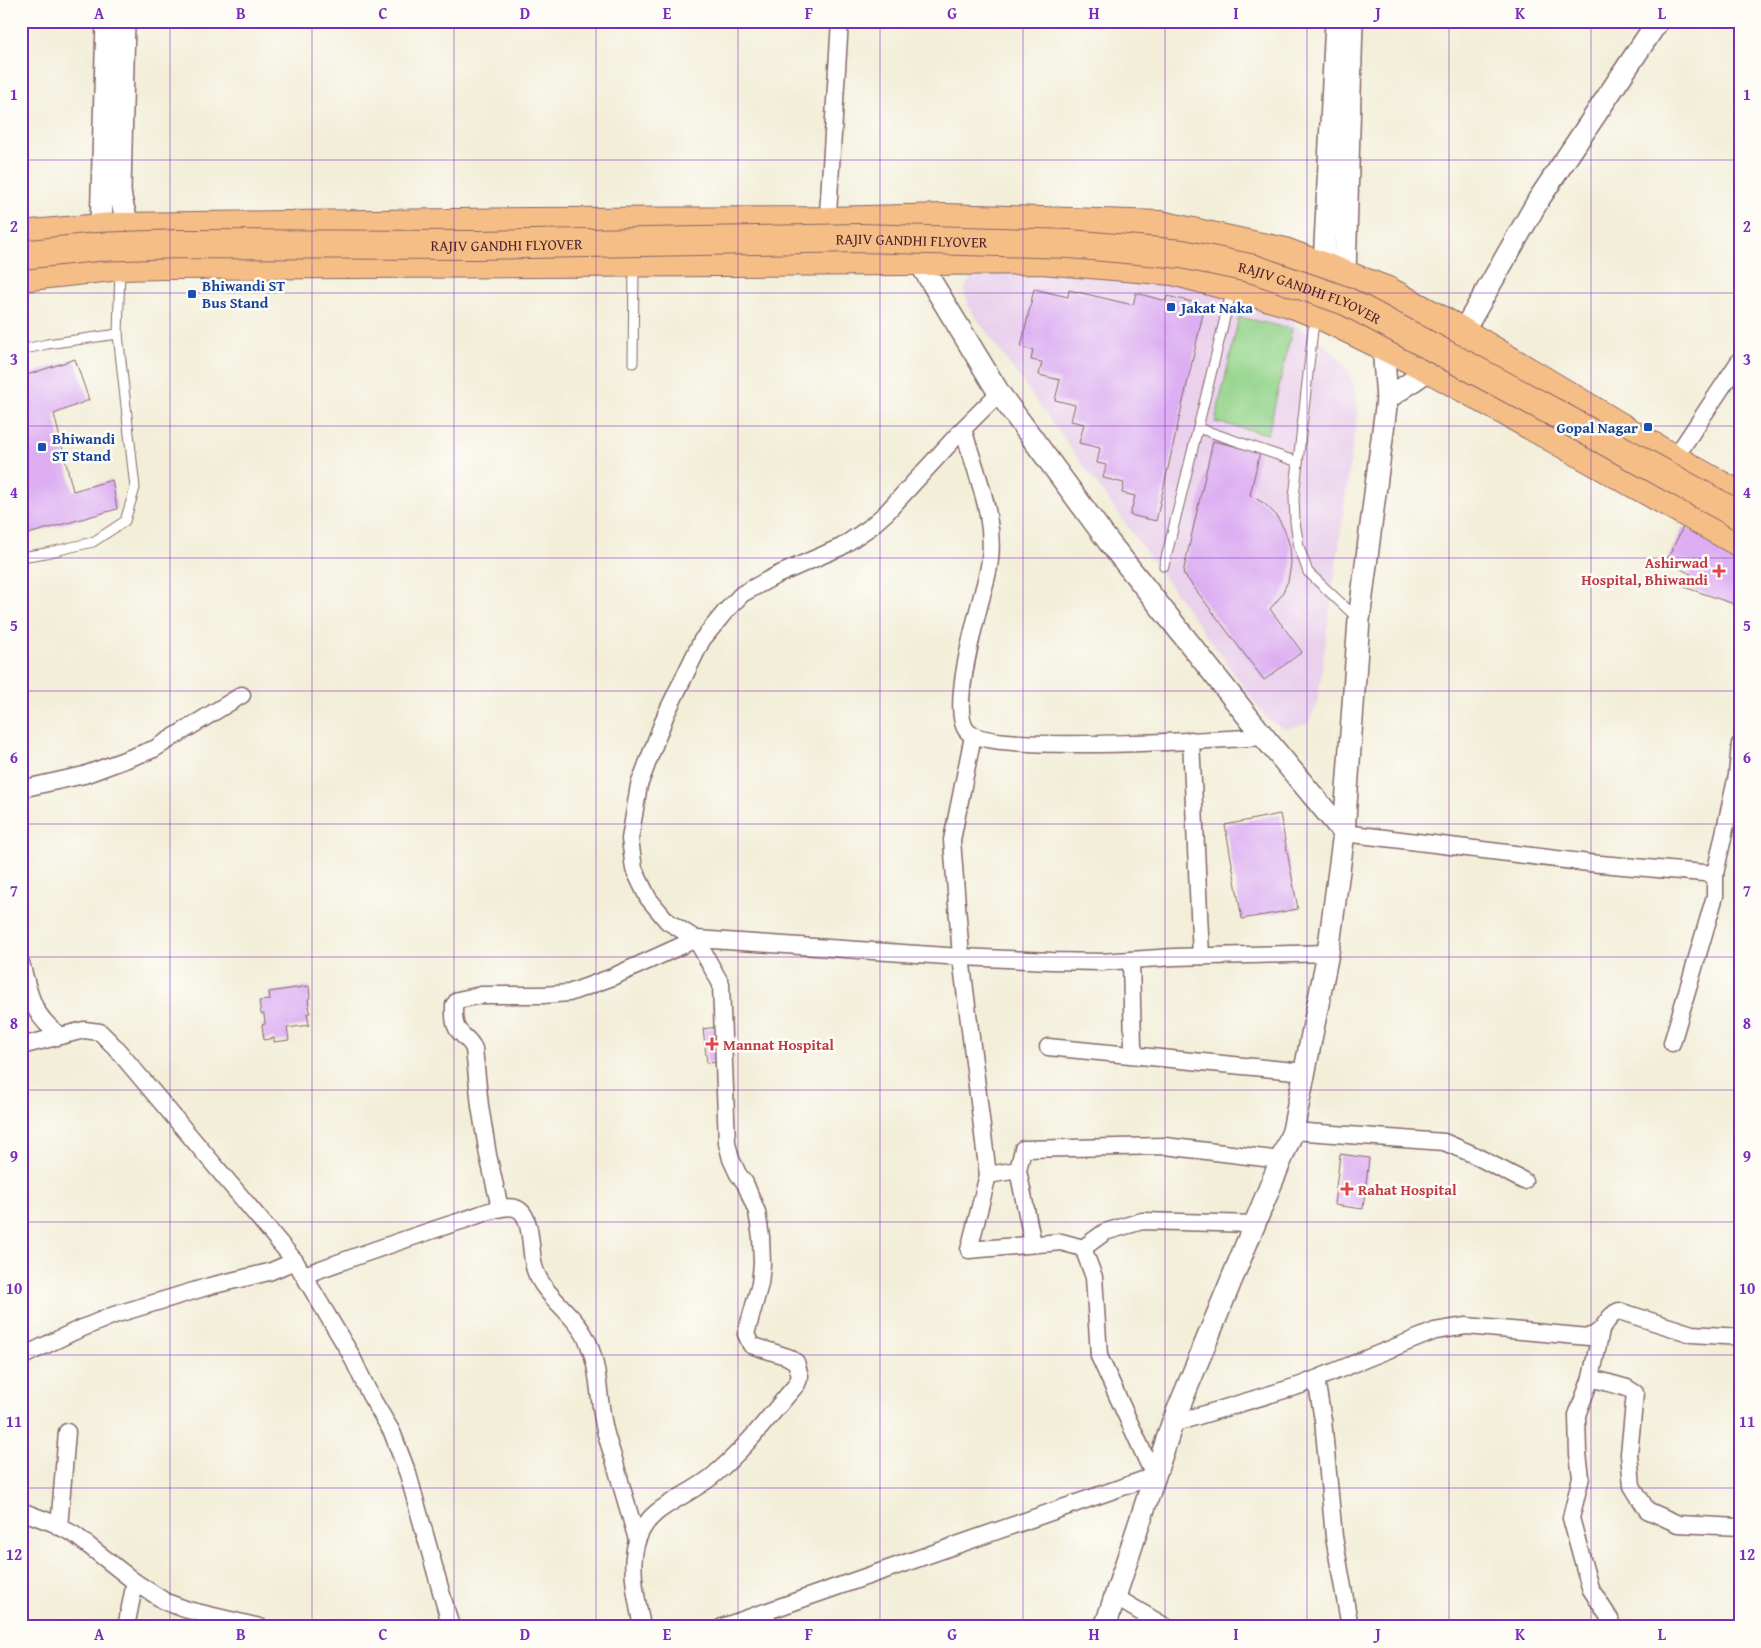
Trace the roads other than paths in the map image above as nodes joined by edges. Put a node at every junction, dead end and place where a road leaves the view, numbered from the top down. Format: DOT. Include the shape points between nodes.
graph roads {
  1 [pos="107,21"];
  2 [pos="124,21"];
  3 [pos="840,21"];
  4 [pos="1336,21"];
  5 [pos="1352,21"];
  6 [pos="1658,21"];
  7 [pos="895,220"];
  8 [pos="828,221"];
  9 [pos="130,226"];
  10 [pos="100,228"];
  11 [pos="21,235"];
  12 [pos="21,256"];
  13 [pos="918,261"];
  14 [pos="825,262"];
  15 [pos="634,263"];
  16 [pos="120,267"];
  17 [pos="1335,270"];
  18 [pos="21,277"];
  19 [pos="1232,287"];
  20 [pos="1411,303"];
  21 [pos="1319,318"];
  22 [pos="1462,332"];
  23 [pos="118,334"];
  24 [pos="1383,346"];
  25 [pos="21,350"];
  26 [pos="1740,360"];
  27 [pos="633,363"];
  28 [pos="1430,369"];
  29 [pos="999,393"];
  30 [pos="1387,399"];
  31 [pos="1198,428"];
  32 [pos="963,429"];
  33 [pos="1674,459"];
  34 [pos="1298,462"];
  35 [pos="1652,494"];
  36 [pos="1740,496"];
  37 [pos="1740,516"];
  38 [pos="1740,544"];
  39 [pos="21,556"];
  40 [pos="1164,566"];
  41 [pos="1359,620"];
  42 [pos="242,695"];
  43 [pos="973,736"];
  44 [pos="1264,737"];
  45 [pos="1191,740"];
  46 [pos="1740,744"];
  47 [pos="21,789"];
  48 [pos="1344,833"];
  49 [pos="1715,874"];
  50 [pos="696,939"];
  51 [pos="1328,953"];
  52 [pos="1201,956"];
  53 [pos="961,957"];
  54 [pos="1131,960"];
  55 [pos="21,963"];
  56 [pos="60,1035"];
  57 [pos="1672,1043"];
  58 [pos="21,1046"];
  59 [pos="1048,1047"];
  60 [pos="1140,1056"];
  61 [pos="1305,1072"];
  62 [pos="1293,1131"];
  63 [pos="1281,1160"];
  64 [pos="1018,1170"];
  65 [pos="988,1175"];
  66 [pos="1524,1181"];
  67 [pos="500,1208"];
  68 [pos="1255,1224"];
  69 [pos="1033,1244"];
  70 [pos="1083,1248"];
  71 [pos="295,1261"];
  72 [pos="304,1276"];
  73 [pos="1601,1330"];
  74 [pos="1740,1337"];
  75 [pos="22,1355"];
  76 [pos="1591,1378"];
  77 [pos="1316,1379"];
  78 [pos="1172,1424"];
  79 [pos="67,1432"];
  80 [pos="1154,1476"];
  81 [pos="21,1511"];
  82 [pos="59,1527"];
  83 [pos="1740,1527"];
  84 [pos="637,1540"];
  85 [pos="135,1582"];
  86 [pos="1115,1597"];
  87 [pos="126,1627"];
  88 [pos="260,1627"];
  89 [pos="451,1627"];
  90 [pos="642,1627"];
  91 [pos="722,1627"];
  92 [pos="1105,1627"];
  93 [pos="1166,1627"];
  94 [pos="1350,1627"];
  95 [pos="1612,1627"];
  1 -- 10 [label="street"];
  2 -- 9 [label="street" via="120,190 121,205"];
  3 -- 8 [label="street"];
  4 -- 17 [label="street"];
  5 -- 17 [label="street"];
  6 -- 22 [label="street" via="1539,199"];
  7 -- 8 [label="highway"];
  7 -- 13 [label="street"];
  7 -- 17 [label="highway" via="945,218 1160,225 1285,252"];
  8 -- 9 [label="highway"];
  8 -- 14 [label="street"];
  9 -- 10 [label="highway"];
  9 -- 16 [label="street"];
  10 -- 11 [label="highway"];
  10 -- 16 [label="street"];
  12 -- 37 [label="highway, RAJIV GANDHI FLYOVER, bridge" via="97,247 178,244 479,244 860,238 1070,244 1182,254 1254,269 1346,301 1562,416"];
  13 -- 14 [label="highway"];
  13 -- 19 [label="highway" via="1042,260 1173,271"];
  13 -- 29 [label="street"];
  14 -- 15 [label="highway"];
  15 -- 16 [label="highway"];
  15 -- 27 [label="lane"];
  16 -- 18 [label="highway"];
  16 -- 23 [label="lane"];
  17 -- 20 [label="highway"];
  17 -- 21 [label="street"];
  19 -- 21 [label="highway" via="1287,302"];
  19 -- 31 [label="lane"];
  20 -- 22 [label="highway"];
  20 -- 24 [label="street"];
  21 -- 24 [label="highway"];
  21 -- 34 [label="lane" via="1313,330"];
  22 -- 28 [label="street"];
  22 -- 33 [label="highway"];
  23 -- 25 [label="lane"];
  23 -- 39 [label="lane" via="135,488 125,521 93,542"];
  24 -- 28 [label="highway"];
  24 -- 30 [label="street"];
  26 -- 33 [label="street"];
  28 -- 30 [label="street"];
  28 -- 35 [label="highway"];
  29 -- 32 [label="street"];
  29 -- 44 [label="street" via="1108,541"];
  30 -- 41 [label="street"];
  31 -- 34 [label="lane"];
  31 -- 40 [label="lane"];
  32 -- 43 [label="street" via="987,509 991,534 988,574 968,648 963,686 961,715"];
  32 -- 50 [label="street" via="870,528 841,547 774,576 742,594 702,640 666,714 639,784 630,839 634,869 648,898 668,921"];
  33 -- 35 [label="street"];
  33 -- 36 [label="highway"];
  34 -- 41 [label="lane" via="1295,522 1308,572"];
  35 -- 38 [label="highway"];
  41 -- 48 [label="street"];
  42 -- 47 [label="street" via="154,749 84,775"];
  43 -- 45 [label="street" via="1005,742 1059,745"];
  43 -- 53 [label="street" via="952,840"];
  44 -- 45 [label="street"];
  44 -- 48 [label="street"];
  45 -- 52 [label="street"];
  46 -- 49 [label="street" via="1737,775"];
  48 -- 49 [label="street" via="1589,863"];
  48 -- 51 [label="street"];
  49 -- 57 [label="street" via="1715,896"];
  50 -- 53 [label="street"];
  50 -- 67 [label="street" via="569,993 481,995 458,1000 454,1005 455,1024 474,1049 488,1155"];
  50 -- 84 [label="street" via="721,984 727,1143 731,1159 757,1212 761,1237 760,1284 747,1339 751,1345 796,1362 800,1376 797,1384 730,1461 713,1476 657,1512 644,1525"];
  51 -- 52 [label="street"];
  51 -- 61 [label="street"];
  52 -- 54 [label="street"];
  53 -- 54 [label="street"];
  53 -- 65 [label="street"];
  54 -- 60 [label="street" via="1133,1046"];
  55 -- 56 [label="street" via="41,1019"];
  56 -- 58 [label="street"];
  56 -- 71 [label="street" via="84,1030 100,1032"];
  59 -- 60 [label="street"];
  60 -- 61 [label="street"];
  61 -- 62 [label="street"];
  62 -- 63 [label="street"];
  62 -- 66 [label="street" via="1444,1142"];
  63 -- 64 [label="street" via="1165,1146 1023,1150"];
  63 -- 68 [label="street"];
  64 -- 65 [label="street"];
  64 -- 69 [label="street"];
  65 -- 69 [label="street" via="970,1250"];
  67 -- 72 [label="street"];
  67 -- 84 [label="street" via="514,1208 522,1212 540,1280 575,1320 588,1341 599,1379 605,1428"];
  68 -- 70 [label="street" via="1142,1221 1105,1232"];
  68 -- 78 [label="street"];
  69 -- 70 [label="street" via="1061,1242"];
  70 -- 80 [label="street" via="1094,1277 1099,1356"];
  71 -- 72 [label="street"];
  71 -- 75 [label="street" via="269,1272 210,1286 114,1316"];
  72 -- 89 [label="street" via="392,1432 408,1474"];
  73 -- 74 [label="street" via="1612,1314 1619,1311 1692,1334"];
  73 -- 76 [label="street"];
  73 -- 77 [label="street" via="1590,1337 1466,1326 1435,1332"];
  76 -- 83 [label="street" via="1635,1393 1629,1454 1632,1486 1647,1510 1678,1524"];
  76 -- 95 [label="street" via="1577,1415 1581,1477 1571,1518 1590,1588"];
  77 -- 78 [label="street"];
  77 -- 94 [label="street" via="1334,1537"];
  78 -- 80 [label="street"];
  79 -- 82 [label="street"];
  80 -- 86 [label="street"];
  80 -- 91 [label="street"];
  81 -- 82 [label="street"];
  82 -- 85 [label="street" via="75,1535"];
  84 -- 90 [label="street" via="633,1571"];
  85 -- 87 [label="street"];
  85 -- 88 [label="street" via="166,1602 188,1610"];
  86 -- 92 [label="street"];
  86 -- 93 [label="street"];
}
